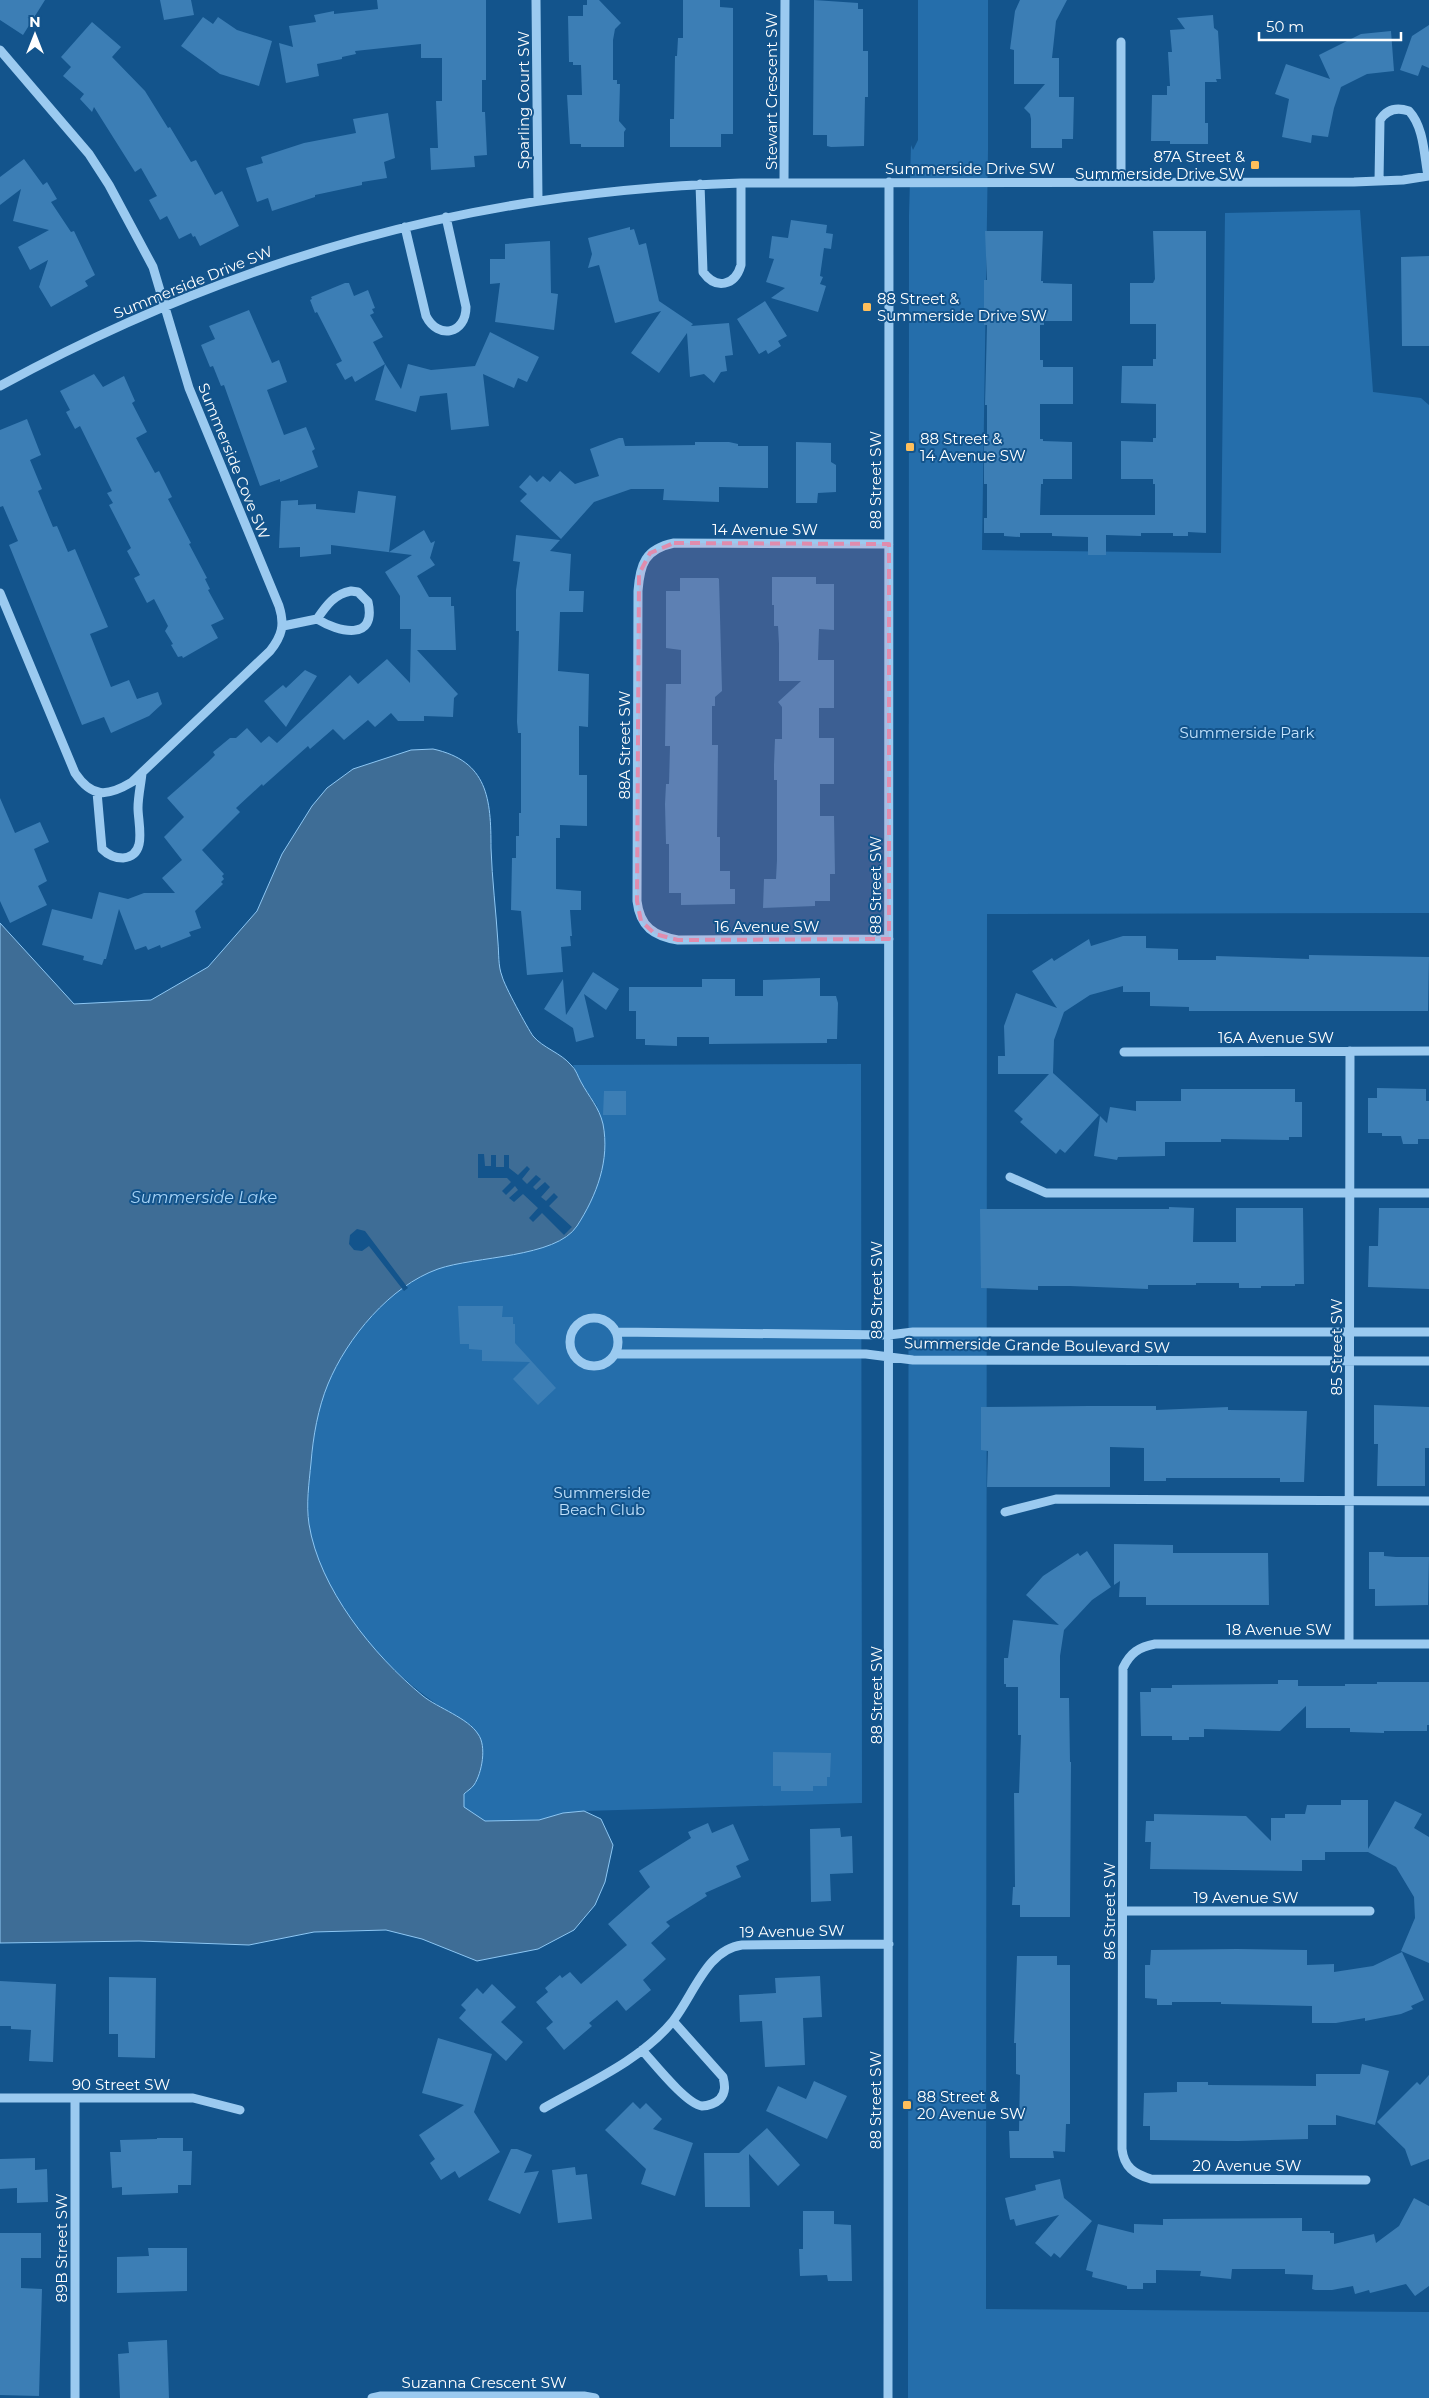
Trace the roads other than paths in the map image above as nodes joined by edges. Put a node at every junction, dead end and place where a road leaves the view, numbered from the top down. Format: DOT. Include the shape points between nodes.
graph roads {
  1 [pos="536,0"];
  2 [pos="785,0"];
  3 [pos="1121,42"];
  4 [pos="0,50"];
  5 [pos="1429,176"];
  6 [pos="1379,181"];
  7 [pos="784,182"];
  8 [pos="889,182"];
  9 [pos="1121,182"];
  10 [pos="741,183"];
  11 [pos="700,184"];
  12 [pos="538,200"];
  13 [pos="446,217"];
  14 [pos="405,227"];
  15 [pos="165,306"];
  16 [pos="0,386"];
  17 [pos="889,544"];
  18 [pos="646,559"];
  19 [pos="0,594"];
  20 [pos="317,619"];
  21 [pos="283,626"];
  22 [pos="142,772"];
  23 [pos="97,792"];
  24 [pos="648,930"];
  25 [pos="889,939"];
  26 [pos="1350,1051"];
  27 [pos="1429,1051"];
  28 [pos="1124,1052"];
  29 [pos="1010,1177"];
  30 [pos="1429,1193"];
  31 [pos="1349,1194"];
  32 [pos="616,1332"];
  33 [pos="1350,1332"];
  34 [pos="1429,1332"];
  35 [pos="889,1335"];
  36 [pos="615,1354"];
  37 [pos="890,1357"];
  38 [pos="1350,1361"];
  39 [pos="1429,1361"];
  40 [pos="1350,1501"];
  41 [pos="1429,1501"];
  42 [pos="1005,1512"];
  43 [pos="1349,1643"];
  44 [pos="1429,1644"];
  45 [pos="1132,1653"];
  46 [pos="1123,1910"];
  47 [pos="1370,1910"];
  48 [pos="889,1944"];
  49 [pos="673,2021"];
  50 [pos="642,2050"];
  51 [pos="0,2098"];
  52 [pos="75,2098"];
  53 [pos="544,2108"];
  54 [pos="240,2110"];
  55 [pos="1130,2170"];
  56 [pos="1366,2180"];
  57 [pos="75,2398"];
  58 [pos="372,2398"];
  59 [pos="595,2398"];
  60 [pos="888,2398"];
  1 -- 12 [label="street, Sparling Court SW"];
  2 -- 7 [label="street, Stewart Crescent SW"];
  3 -- 9 [label="street"];
  4 -- 15 [label="street" via="90,154 153,267"];
  5 -- 6 [label="street, Summerside Drive SW"];
  5 -- 6 [label="street, Summerside Drive SW" via="1414,117 1409,111 1392,110 1384,113 1380,120"];
  6 -- 9 [label="street, Summerside Drive SW"];
  7 -- 8 [label="street, Summerside Drive SW"];
  7 -- 10 [label="street, Summerside Drive SW"];
  8 -- 9 [label="street, Summerside Drive SW"];
  8 -- 17 [label="street, 88 Street SW"];
  10 -- 11 [label="street, Summerside Drive SW"];
  10 -- 11 [label="street" via="742,264 733,281 724,284 708,278 703,272"];
  11 -- 12 [label="street, Summerside Drive SW"];
  12 -- 13 [label="street, Summerside Drive SW"];
  13 -- 14 [label="street, Summerside Drive SW"];
  13 -- 14 [label="street" via="466,307 461,324 447,332 434,327 426,316"];
  14 -- 15 [label="street, Summerside Drive SW" via="286,260"];
  15 -- 16 [label="street, Summerside Drive SW" via="101,333"];
  15 -- 21 [label="street, Summerside Cove SW" via="189,388 278,606"];
  17 -- 18 [label="street, 14 Avenue SW" via="674,543 658,548"];
  17 -- 25 [label="street, 88 Street SW"];
  18 -- 24 [label="street, 88A Street SW" via="639,574 638,591 637,901 641,921"];
  19 -- 23 [label="street" via="75,772 83,785"];
  20 -- 20 [label="street" via="339,630 357,630 370,616 368,602 358,592 344,592 332,599"];
  20 -- 21 [label="street"];
  21 -- 22 [label="street" via="270,651"];
  22 -- 23 [label="street" via="120,790"];
  22 -- 23 [label="street" via="138,802 140,843 129,857 113,857 102,849"];
  24 -- 25 [label="street, 16 Avenue SW" via="664,938 678,940"];
  25 -- 35 [label="street, 88 Street SW"];
  26 -- 27 [label="street, 16A Avenue SW"];
  26 -- 28 [label="street, 16A Avenue SW"];
  26 -- 31 [label="street, 85 Street SW"];
  29 -- 31 [label="street" via="1046,1193"];
  30 -- 31 [label="street"];
  31 -- 33 [label="street, 85 Street SW"];
  32 -- 35 [label="street, Summerside Grande Boulevard SW"];
  32 -- 36 [label="street"];
  32 -- 36 [label="street, Summerside Grande Boulevard SW" via="605,1320 590,1318 576,1326 570,1341 574,1356 587,1365 603,1364"];
  33 -- 34 [label="street, Summerside Grande Boulevard SW"];
  33 -- 35 [label="street, Summerside Grande Boulevard SW" via="913,1332"];
  33 -- 38 [label="street, 85 Street SW"];
  35 -- 37 [label="street, 88 Street SW"];
  36 -- 37 [label="street, Summerside Grande Boulevard SW" via="830,1353"];
  37 -- 38 [label="street, Summerside Grande Boulevard SW" via="913,1360"];
  37 -- 48 [label="street, 88 Street SW"];
  38 -- 39 [label="street, Summerside Grande Boulevard SW"];
  38 -- 40 [label="street, 85 Street SW"];
  40 -- 41 [label="street"];
  40 -- 42 [label="street" via="1056,1499"];
  40 -- 43 [label="street, 85 Street SW"];
  43 -- 44 [label="street, 18 Avenue SW"];
  43 -- 45 [label="street, 18 Avenue SW" via="1155,1644 1143,1646"];
  45 -- 46 [label="street, 86 Street SW" via="1123,1668 1122,1681"];
  46 -- 47 [label="street, 19 Avenue SW"];
  46 -- 55 [label="street, 86 Street SW" via="1122,2149"];
  48 -- 49 [label="street, 19 Avenue SW" via="732,1946 717,1955"];
  48 -- 60 [label="street, 88 Street SW"];
  49 -- 50 [label="street, 19 Avenue SW"];
  49 -- 50 [label="street" via="722,2077 725,2088 719,2100 703,2106 690,2100"];
  50 -- 53 [label="street, 19 Avenue SW"];
  51 -- 52 [label="street, 90 Street SW"];
  52 -- 54 [label="street, 90 Street SW" via="193,2098"];
  52 -- 57 [label="street, 89B Street SW"];
  55 -- 56 [label="street, 20 Avenue SW" via="1151,2179"];
  58 -- 59 [label="street, Suzanna Crescent SW"];
}
